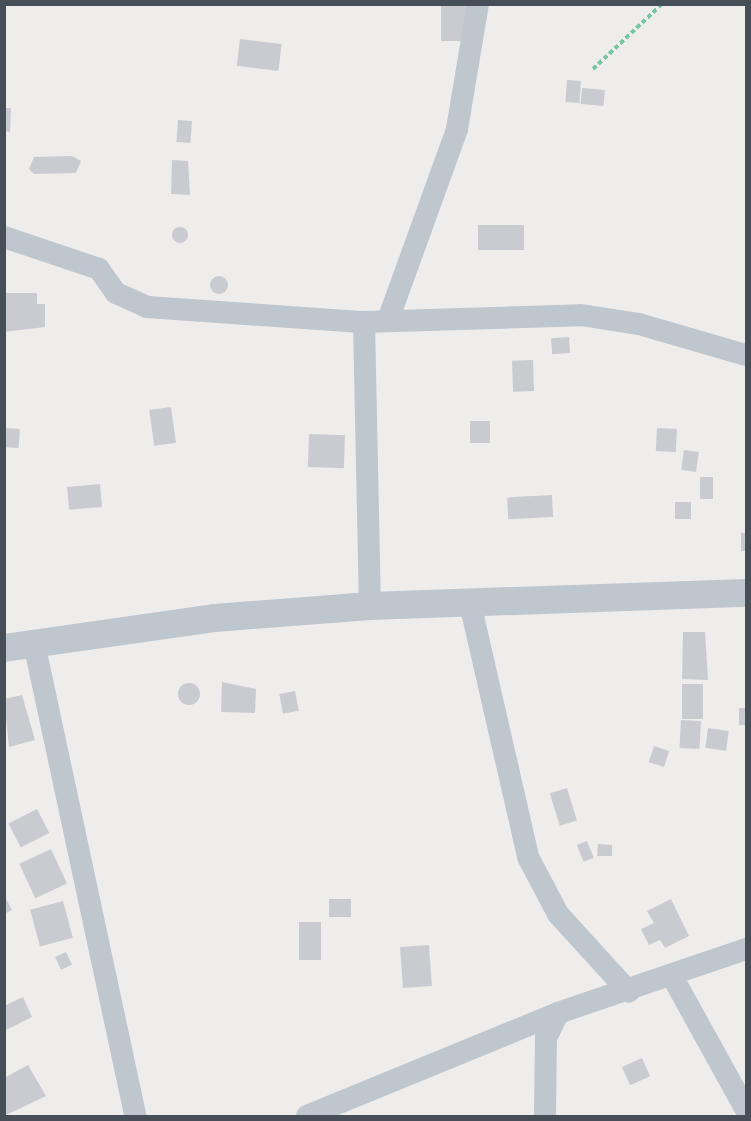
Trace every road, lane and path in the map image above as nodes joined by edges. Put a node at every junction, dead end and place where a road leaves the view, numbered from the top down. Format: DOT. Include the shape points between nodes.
graph roads {
  1 [pos="478,4"];
  2 [pos="662,4"];
  3 [pos="593,69"];
  4 [pos="4,237"];
  5 [pos="388,320"];
  6 [pos="364,322"];
  7 [pos="747,355"];
  8 [pos="747,593"];
  9 [pos="470,603"];
  10 [pos="369,606"];
  11 [pos="34,643"];
  12 [pos="4,648"];
  13 [pos="747,949"];
  14 [pos="672,976"];
  15 [pos="629,992"];
  16 [pos="558,1013"];
  17 [pos="747,1110"];
  18 [pos="135,1116"];
  19 [pos="307,1116"];
  20 [pos="545,1116"];
  1 -- 5 [label="street" via="457,129"];
  2 -- 3 [label="path"];
  4 -- 6 [label="street" via="99,269 116,293 147,308"];
  5 -- 6 [label="street"];
  5 -- 7 [label="street" via="581,315 639,324"];
  6 -- 10 [label="street"];
  8 -- 9 [label="street"];
  9 -- 10 [label="street"];
  9 -- 15 [label="street" via="528,857 558,914"];
  10 -- 11 [label="street" via="214,618"];
  11 -- 12 [label="street"];
  11 -- 18 [label="street"];
  13 -- 14 [label="street"];
  14 -- 15 [label="street"];
  14 -- 17 [label="street"];
  15 -- 16 [label="street"];
  16 -- 19 [label="street"];
  16 -- 20 [label="street" via="546,1038"];
}
